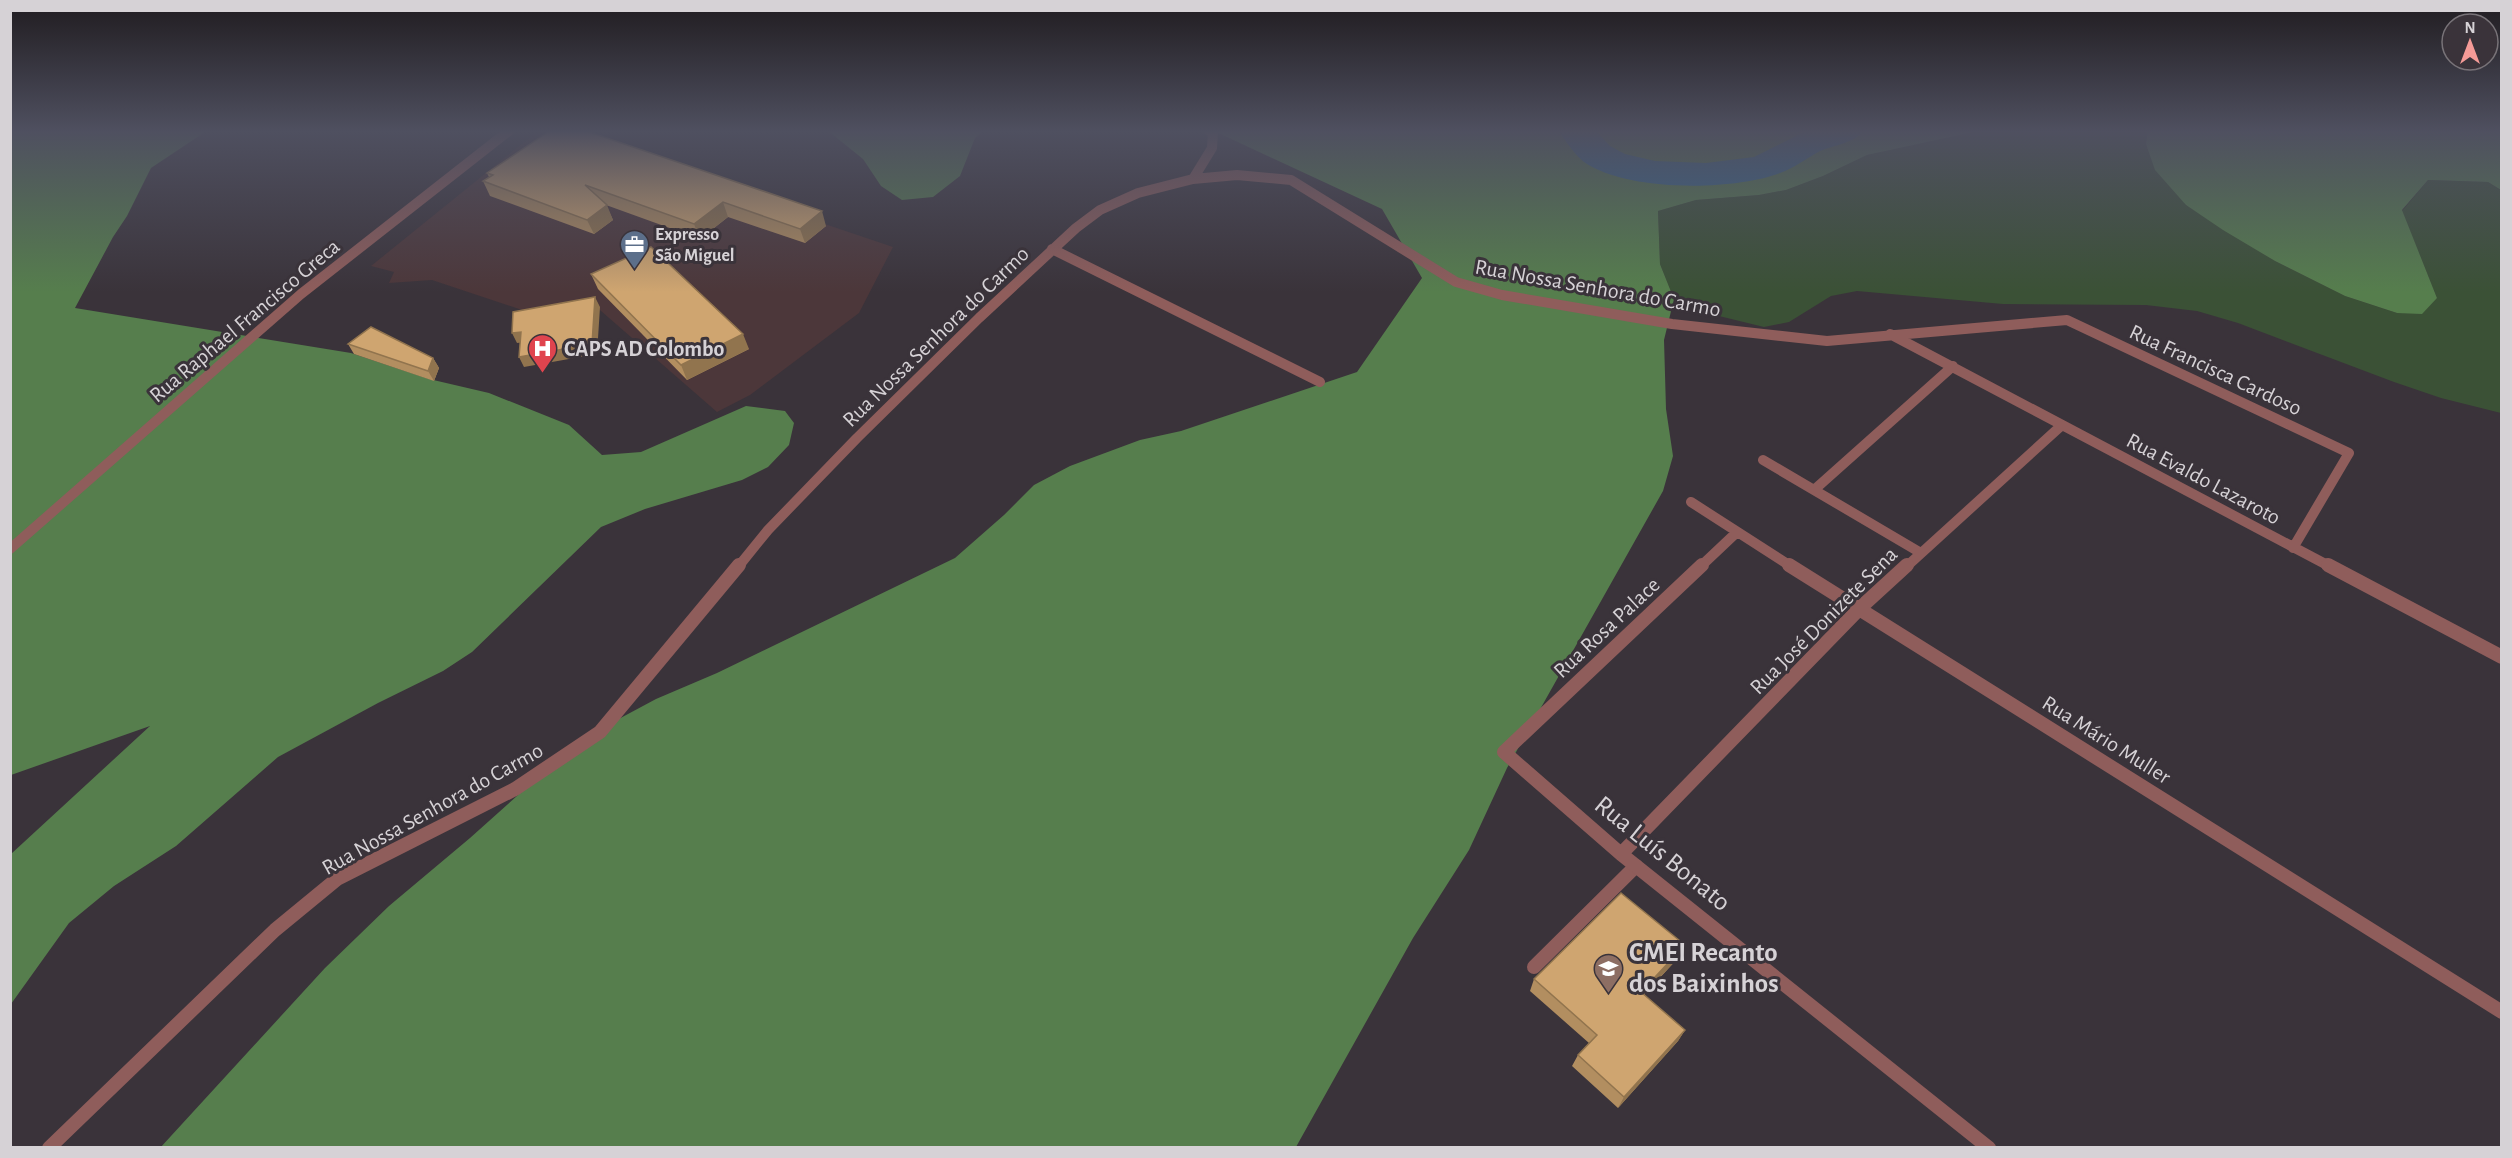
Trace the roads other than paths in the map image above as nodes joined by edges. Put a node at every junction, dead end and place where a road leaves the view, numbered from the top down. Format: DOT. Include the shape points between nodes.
graph roads {
  1 [pos="441,184"];
  2 [pos="1173,184"];
  3 [pos="1298,184"];
  4 [pos="1052,249"];
  5 [pos="2067,320"];
  6 [pos="1889,334"];
  7 [pos="1953,366"];
  8 [pos="1320,382"];
  9 [pos="2062,425"];
  10 [pos="1763,460"];
  11 [pos="1814,490"];
  12 [pos="1691,502"];
  13 [pos="1736,533"];
  14 [pos="2293,548"];
  15 [pos="10,549"];
  16 [pos="1921,553"];
  17 [pos="1860,608"];
  18 [pos="2502,657"];
  19 [pos="1504,752"];
  20 [pos="1621,854"];
  21 [pos="1636,866"];
  22 [pos="1534,967"];
  23 [pos="2502,1012"];
  24 [pos="49,1148"];
  25 [pos="1989,1148"];
  1 -- 15 [label="street, Rua Raphael Francisco Greca" via="302,294"];
  2 -- 4 [label="street, Rua Nossa Senhora do Carmo" via="1138,193 1100,210"];
  3 -- 6 [label="street, Rua Nossa Senhora do Carmo" via="1456,282 1502,295 1672,324 1827,341"];
  4 -- 8 [label="street"];
  4 -- 24 [label="street, Rua Nossa Senhora do Carmo" via="768,530 600,732 515,789 337,879 275,930"];
  5 -- 6 [label="street, Rua Nossa Senhora do Carmo"];
  5 -- 14 [label="street, Rua Francisca Cardoso" via="2349,453"];
  6 -- 7 [label="street, Rua Evaldo Lazaroto"];
  7 -- 9 [label="street, Rua Evaldo Lazaroto"];
  7 -- 11 [label="street"];
  9 -- 14 [label="street, Rua Evaldo Lazaroto"];
  9 -- 16 [label="street, Rua José Donizete Sena"];
  10 -- 11 [label="street"];
  11 -- 16 [label="street"];
  12 -- 13 [label="street, Rua Mário Muller"];
  13 -- 17 [label="street, Rua Mário Muller"];
  13 -- 19 [label="street, Rua Rosa Palace"];
  14 -- 18 [label="street, Rua Evaldo Lazaroto"];
  16 -- 17 [label="street, Rua José Donizete Sena"];
  17 -- 20 [label="street, Rua José Donizete Sena"];
  17 -- 23 [label="street, Rua Mário Muller"];
  19 -- 20 [label="street, Rua Luís Bonato"];
  20 -- 21 [label="street, Rua Luís Bonato"];
  21 -- 22 [label="street"];
  21 -- 25 [label="street, Rua Luís Bonato"];
}
